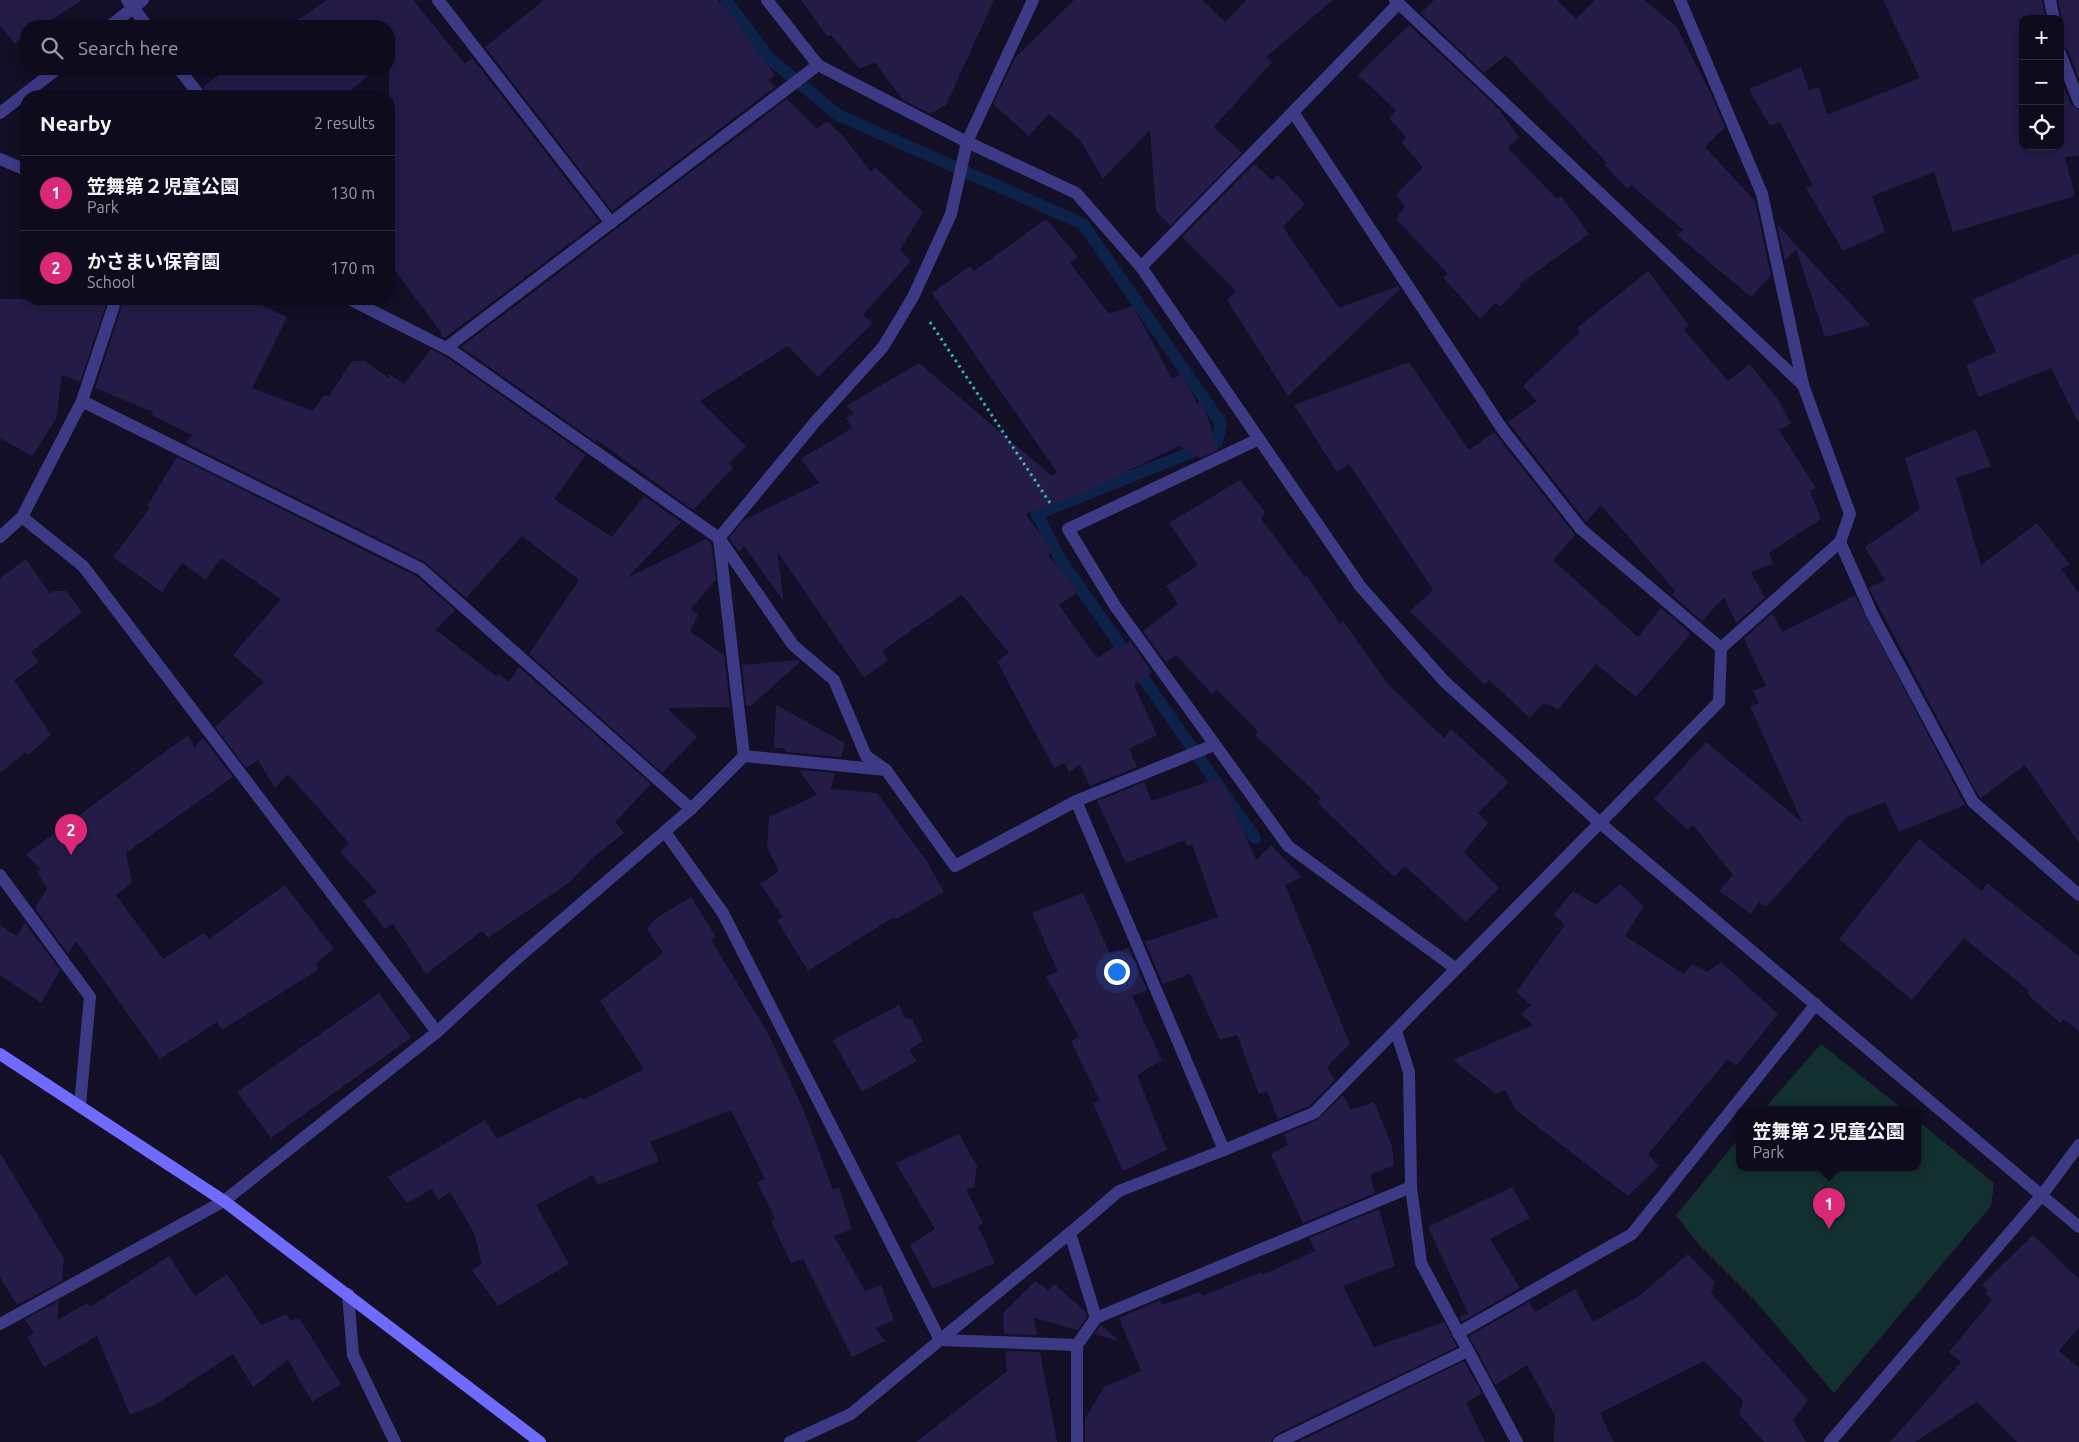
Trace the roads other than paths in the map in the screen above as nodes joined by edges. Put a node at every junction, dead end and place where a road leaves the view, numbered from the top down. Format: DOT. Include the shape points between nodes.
graph roads {
  1 [pos="144,0"];
  2 [pos="438,0"];
  3 [pos="767,0"];
  4 [pos="1033,0"];
  5 [pos="1680,0"];
  6 [pos="2050,0"];
  7 [pos="1397,2"];
  8 [pos="130,4"];
  9 [pos="2053,15"];
  10 [pos="115,20"];
  11 [pos="142,20"];
  12 [pos="2063,60"];
  13 [pos="818,64"];
  14 [pos="49,75"];
  15 [pos="184,75"];
  16 [pos="29,90"];
  17 [pos="195,90"];
  18 [pos="20,97"];
  19 [pos="2079,102"];
  20 [pos="0,112"];
  21 [pos="1293,112"];
  22 [pos="967,142"];
  23 [pos="0,159"];
  24 [pos="20,167"];
  25 [pos="610,223"];
  26 [pos="1141,267"];
  27 [pos="114,305"];
  28 [pos="363,305"];
  29 [pos="446,348"];
  30 [pos="1803,385"];
  31 [pos="82,401"];
  32 [pos="1259,439"];
  33 [pos="22,517"];
  34 [pos="0,537"];
  35 [pos="719,538"];
  36 [pos="1840,542"];
  37 [pos="1721,648"];
  38 [pos="1214,745"];
  39 [pos="744,756"];
  40 [pos="886,770"];
  41 [pos="1076,800"];
  42 [pos="691,809"];
  43 [pos="1600,823"];
  44 [pos="665,832"];
  45 [pos="0,876"];
  46 [pos="2079,895"];
  47 [pos="1455,968"];
  48 [pos="1816,1004"];
  49 [pos="1396,1031"];
  50 [pos="437,1032"];
  51 [pos="0,1054"];
  52 [pos="80,1105"];
  53 [pos="2079,1145"];
  54 [pos="1224,1150"];
  55 [pos="1411,1187"];
  56 [pos="2042,1195"];
  57 [pos="224,1201"];
  58 [pos="2079,1227"];
  59 [pos="1070,1233"];
  60 [pos="348,1294"];
  61 [pos="1096,1318"];
  62 [pos="0,1324"];
  63 [pos="1458,1333"];
  64 [pos="940,1340"];
  65 [pos="1077,1345"];
  66 [pos="1467,1350"];
  67 [pos="395,1442"];
  68 [pos="540,1442"];
  69 [pos="790,1442"];
  70 [pos="1077,1442"];
  71 [pos="1279,1442"];
  72 [pos="1517,1442"];
  73 [pos="1830,1442"];
  1 -- 8 [label="street"];
  2 -- 25 [label="street"];
  3 -- 13 [label="street"];
  4 -- 22 [label="street"];
  5 -- 30 [label="street" via="1762,194"];
  6 -- 9 [label="street"];
  7 -- 21 [label="street"];
  7 -- 30 [label="street"];
  8 -- 10 [label="street"];
  8 -- 11 [label="street"];
  12 -- 19 [label="street"];
  13 -- 22 [label="street"];
  13 -- 25 [label="street"];
  14 -- 16 [label="street"];
  15 -- 17 [label="street"];
  18 -- 20 [label="street"];
  21 -- 26 [label="street"];
  21 -- 37 [label="street" via="1503,430 1581,529"];
  22 -- 26 [label="street" via="1076,194"];
  22 -- 35 [label="street" via="951,214 913,297 883,347 815,422"];
  23 -- 24 [label="street"];
  25 -- 29 [label="street"];
  26 -- 32 [label="street"];
  27 -- 31 [label="street"];
  28 -- 29 [label="street"];
  29 -- 35 [label="street"];
  30 -- 36 [label="street" via="1850,514"];
  31 -- 33 [label="street"];
  31 -- 42 [label="street" via="421,569"];
  32 -- 38 [label="street" via="1068,529 1115,606"];
  32 -- 43 [label="street" via="1360,586 1431,666 1451,688"];
  33 -- 34 [label="street"];
  33 -- 50 [label="street" via="83,566"];
  35 -- 39 [label="street"];
  35 -- 40 [label="street" via="792,645 834,680 866,756"];
  36 -- 37 [label="street"];
  36 -- 46 [label="street" via="1872,614 1973,802"];
  37 -- 43 [label="street" via="1719,702"];
  38 -- 41 [label="street"];
  38 -- 47 [label="street" via="1288,846"];
  39 -- 40 [label="street"];
  39 -- 42 [label="street"];
  40 -- 41 [label="street" via="955,866"];
  41 -- 54 [label="street"];
  42 -- 44 [label="street"];
  43 -- 47 [label="street"];
  43 -- 48 [label="street"];
  44 -- 50 [label="street"];
  44 -- 64 [label="street" via="723,913"];
  45 -- 52 [label="street" via="90,997"];
  47 -- 49 [label="street"];
  48 -- 56 [label="street"];
  48 -- 63 [label="street" via="1632,1234"];
  49 -- 54 [label="street" via="1314,1114"];
  49 -- 55 [label="street" via="1409,1072"];
  50 -- 57 [label="street"];
  51 -- 52 [label="street"];
  52 -- 57 [label="street"];
  53 -- 56 [label="street"];
  54 -- 59 [label="street" via="1119,1191"];
  55 -- 61 [label="street"];
  55 -- 63 [label="street" via="1420,1263"];
  56 -- 58 [label="street"];
  56 -- 73 [label="street"];
  57 -- 60 [label="street"];
  57 -- 62 [label="street"];
  59 -- 61 [label="street"];
  59 -- 64 [label="street"];
  60 -- 67 [label="street" via="353,1354"];
  60 -- 68 [label="street"];
  61 -- 65 [label="street"];
  63 -- 66 [label="street"];
  64 -- 65 [label="street"];
  64 -- 69 [label="street" via="850,1414"];
  65 -- 70 [label="street"];
  66 -- 71 [label="street"];
  66 -- 72 [label="street"];
}
